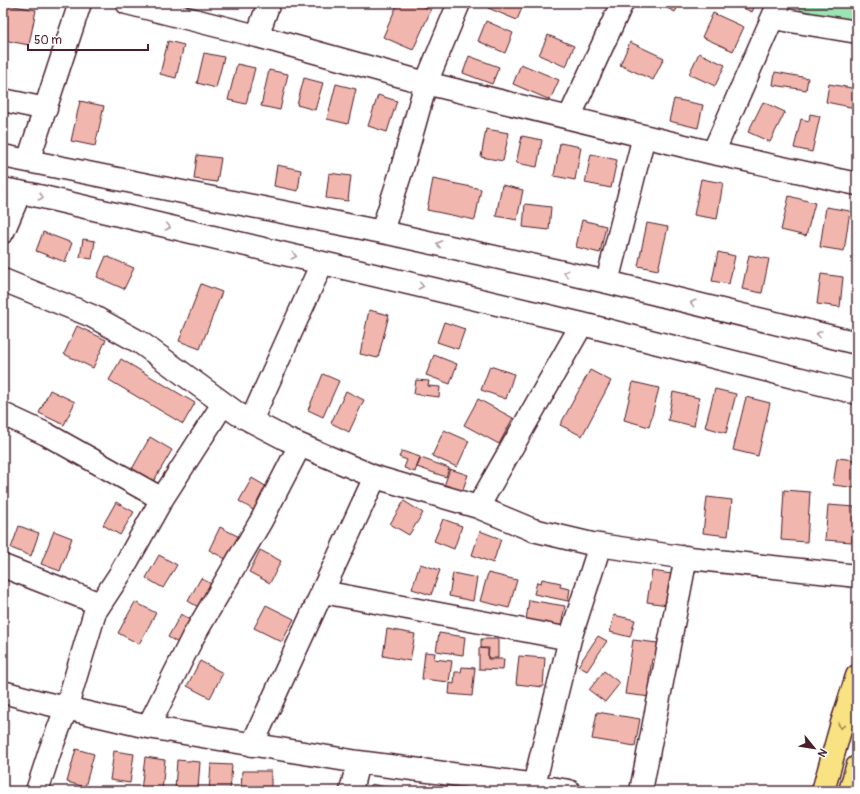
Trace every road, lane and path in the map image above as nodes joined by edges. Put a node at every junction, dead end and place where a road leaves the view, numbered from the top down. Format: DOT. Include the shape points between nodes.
graph roads {
  1 [pos="80,3"];
  2 [pos="127,3"];
  3 [pos="269,3"];
  4 [pos="458,3"];
  5 [pos="622,3"];
  6 [pos="776,10"];
  7 [pos="857,32"];
  8 [pos="258,36"];
  9 [pos="426,83"];
  10 [pos="3,100"];
  11 [pos="46,109"];
  12 [pos="569,118"];
  13 [pos="644,136"];
  14 [pos="713,153"];
  15 [pos="3,156"];
  16 [pos="28,161"];
  17 [pos="857,184"];
  18 [pos="11,191"];
  19 [pos="3,232"];
  20 [pos="382,232"];
  21 [pos="322,263"];
  22 [pos="3,280"];
  23 [pos="607,282"];
  24 [pos="582,324"];
  25 [pos="857,343"];
  26 [pos="857,393"];
  27 [pos="223,404"];
  28 [pos="3,414"];
  29 [pos="251,421"];
  30 [pos="300,445"];
  31 [pos="376,477"];
  32 [pos="162,499"];
  33 [pos="478,507"];
  34 [pos="600,545"];
  35 [pos="686,557"];
  36 [pos="3,566"];
  37 [pos="857,576"];
  38 [pos="323,592"];
  39 [pos="100,604"];
  40 [pos="570,639"];
  41 [pos="857,676"];
  42 [pos="3,692"];
  43 [pos="66,708"];
  44 [pos="148,727"];
  45 [pos="252,745"];
  46 [pos="358,762"];
  47 [pos="857,767"];
  48 [pos="534,785"];
  49 [pos="37,791"];
  50 [pos="351,791"];
  51 [pos="569,791"];
  52 [pos="641,791"];
  53 [pos="823,791"];
  54 [pos="850,791"];
  1 -- 11 [label="street"];
  2 -- 8 [label="street"];
  3 -- 8 [label="street"];
  4 -- 9 [label="street"];
  5 -- 12 [label="street"];
  6 -- 7 [label="street"];
  6 -- 14 [label="street"];
  8 -- 9 [label="street"];
  9 -- 12 [label="street"];
  9 -- 20 [label="street" via="402,172"];
  10 -- 11 [label="street"];
  11 -- 16 [label="street"];
  12 -- 13 [label="street"];
  13 -- 14 [label="street"];
  13 -- 23 [label="street"];
  14 -- 17 [label="street"];
  15 -- 16 [label="street"];
  16 -- 20 [label="street"];
  18 -- 19 [label="street"];
  18 -- 21 [label="street, one-way"];
  23 -- 20 [label="street, one-way"];
  21 -- 24 [label="street, one-way"];
  21 -- 29 [label="street"];
  22 -- 27 [label="street" via="92,316 141,344"];
  25 -- 23 [label="street, one-way"];
  24 -- 26 [label="street"];
  24 -- 33 [label="street"];
  27 -- 29 [label="street"];
  27 -- 32 [label="street"];
  28 -- 32 [label="street" via="46,434"];
  29 -- 30 [label="street"];
  30 -- 31 [label="street"];
  30 -- 44 [label="street" via="261,521 193,637"];
  31 -- 33 [label="street"];
  31 -- 38 [label="street"];
  32 -- 39 [label="street"];
  33 -- 34 [label="street" via="533,530"];
  34 -- 35 [label="street"];
  34 -- 40 [label="street"];
  35 -- 37 [label="street"];
  35 -- 52 [label="street"];
  36 -- 39 [label="street"];
  38 -- 40 [label="street"];
  38 -- 45 [label="street"];
  39 -- 43 [label="street" via="95,612"];
  40 -- 48 [label="street"];
  41 -- 53 [label="main road, one-way"];
  42 -- 43 [label="street"];
  43 -- 44 [label="street"];
  43 -- 49 [label="street"];
  44 -- 45 [label="street"];
  45 -- 46 [label="street"];
  46 -- 48 [label="street"];
  46 -- 50 [label="street"];
  47 -- 54 [label="main road"];
  48 -- 51 [label="street"];
}
